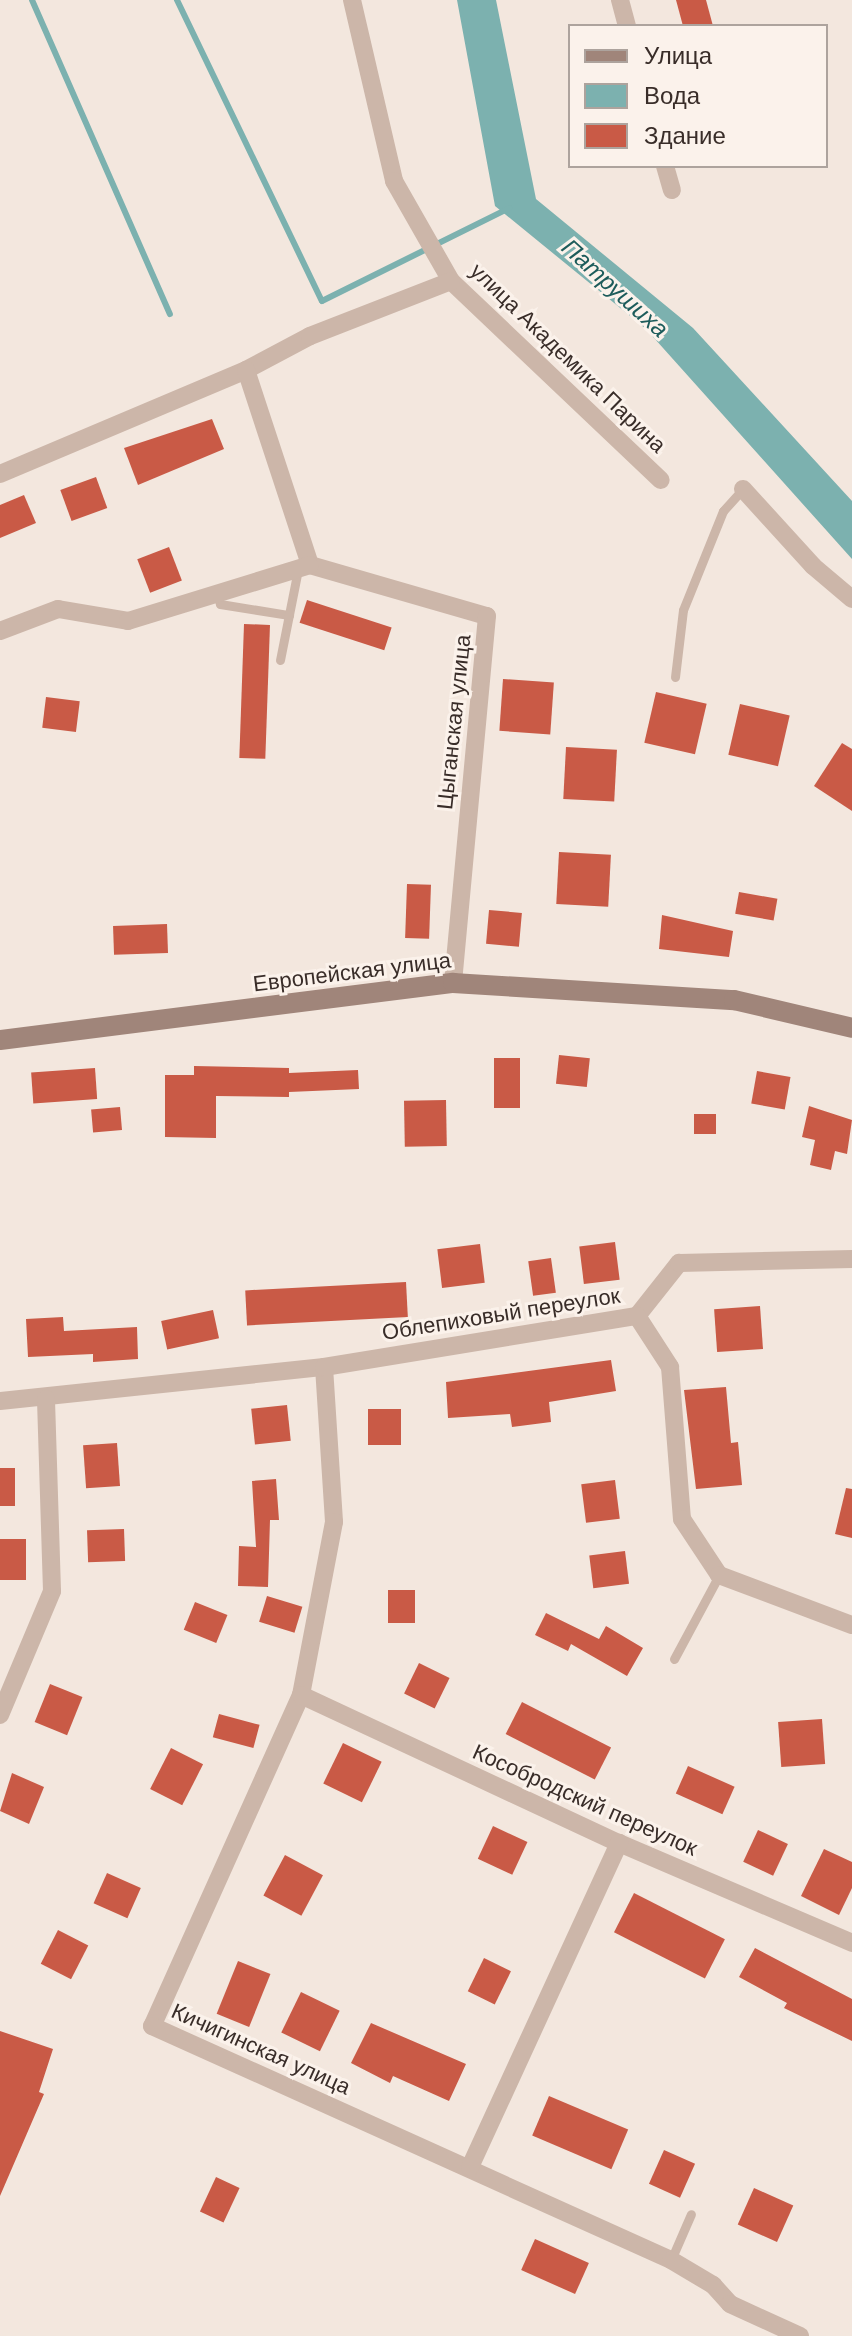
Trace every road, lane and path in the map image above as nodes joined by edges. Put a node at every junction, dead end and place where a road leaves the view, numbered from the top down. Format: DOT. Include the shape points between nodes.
graph roads {
  1 [pos="352,0"];
  2 [pos="620,0"];
  3 [pos="626,24"];
  4 [pos="666,168"];
  5 [pos="672,190"];
  6 [pos="451,281"];
  7 [pos="246,370"];
  8 [pos="0,474"];
  9 [pos="661,480"];
  10 [pos="743,489"];
  11 [pos="304,567"];
  12 [pos="217,594"];
  13 [pos="852,599"];
  14 [pos="289,615"];
  15 [pos="0,631"];
  16 [pos="280,660"];
  17 [pos="675,677"];
  18 [pos="453,983"];
  19 [pos="852,1028"];
  20 [pos="0,1040"];
  21 [pos="852,1259"];
  22 [pos="637,1316"];
  23 [pos="324,1367"];
  24 [pos="46,1399"];
  25 [pos="0,1401"];
  26 [pos="719,1575"];
  27 [pos="852,1625"];
  28 [pos="674,1659"];
  29 [pos="301,1695"];
  30 [pos="0,1715"];
  31 [pos="619,1843"];
  32 [pos="852,1943"];
  33 [pos="470,2167"];
  34 [pos="691,2214"];
  35 [pos="671,2260"];
  36 [pos="800,2336"];
  1 -- 6 [label="street, улица Академика Парина" via="394,181"];
  2 -- 3 [label="street"];
  4 -- 5 [label="street"];
  6 -- 7 [label="street" via="310,336"];
  6 -- 9 [label="street, улица Академика Парина"];
  7 -- 8 [label="street"];
  7 -- 11 [label="street"];
  10 -- 13 [label="street" via="813,566"];
  10 -- 17 [label="lane" via="723,511 683,610"];
  11 -- 12 [label="street"];
  11 -- 14 [label="lane"];
  11 -- 18 [label="street, Цыганская улица" via="487,616"];
  12 -- 14 [label="lane" via="220,604"];
  12 -- 15 [label="street" via="128,621 58,609"];
  14 -- 16 [label="lane"];
  18 -- 19 [label="street, Европейская улица" via="734,1000"];
  18 -- 20 [label="street, Европейская улица"];
  21 -- 22 [label="street" via="679,1263"];
  22 -- 23 [label="street, Облепиховый переулок"];
  22 -- 26 [label="street, Облепиховый переулок" via="670,1367 682,1519"];
  23 -- 24 [label="street, Облепиховый переулок"];
  23 -- 29 [label="street, Кичигинская улица" via="334,1522"];
  24 -- 25 [label="street, Облепиховый переулок"];
  24 -- 30 [label="street" via="52,1591"];
  26 -- 27 [label="street"];
  26 -- 28 [label="lane"];
  29 -- 31 [label="street, Кособродский переулок"];
  29 -- 33 [label="street, Кичигинская улица" via="152,2026"];
  31 -- 32 [label="street, Кособродский переулок"];
  31 -- 33 [label="street"];
  33 -- 35 [label="street, Кичигинская улица"];
  34 -- 35 [label="lane"];
  35 -- 36 [label="street, Кичигинская улица" via="713,2285 730,2304"];
}
